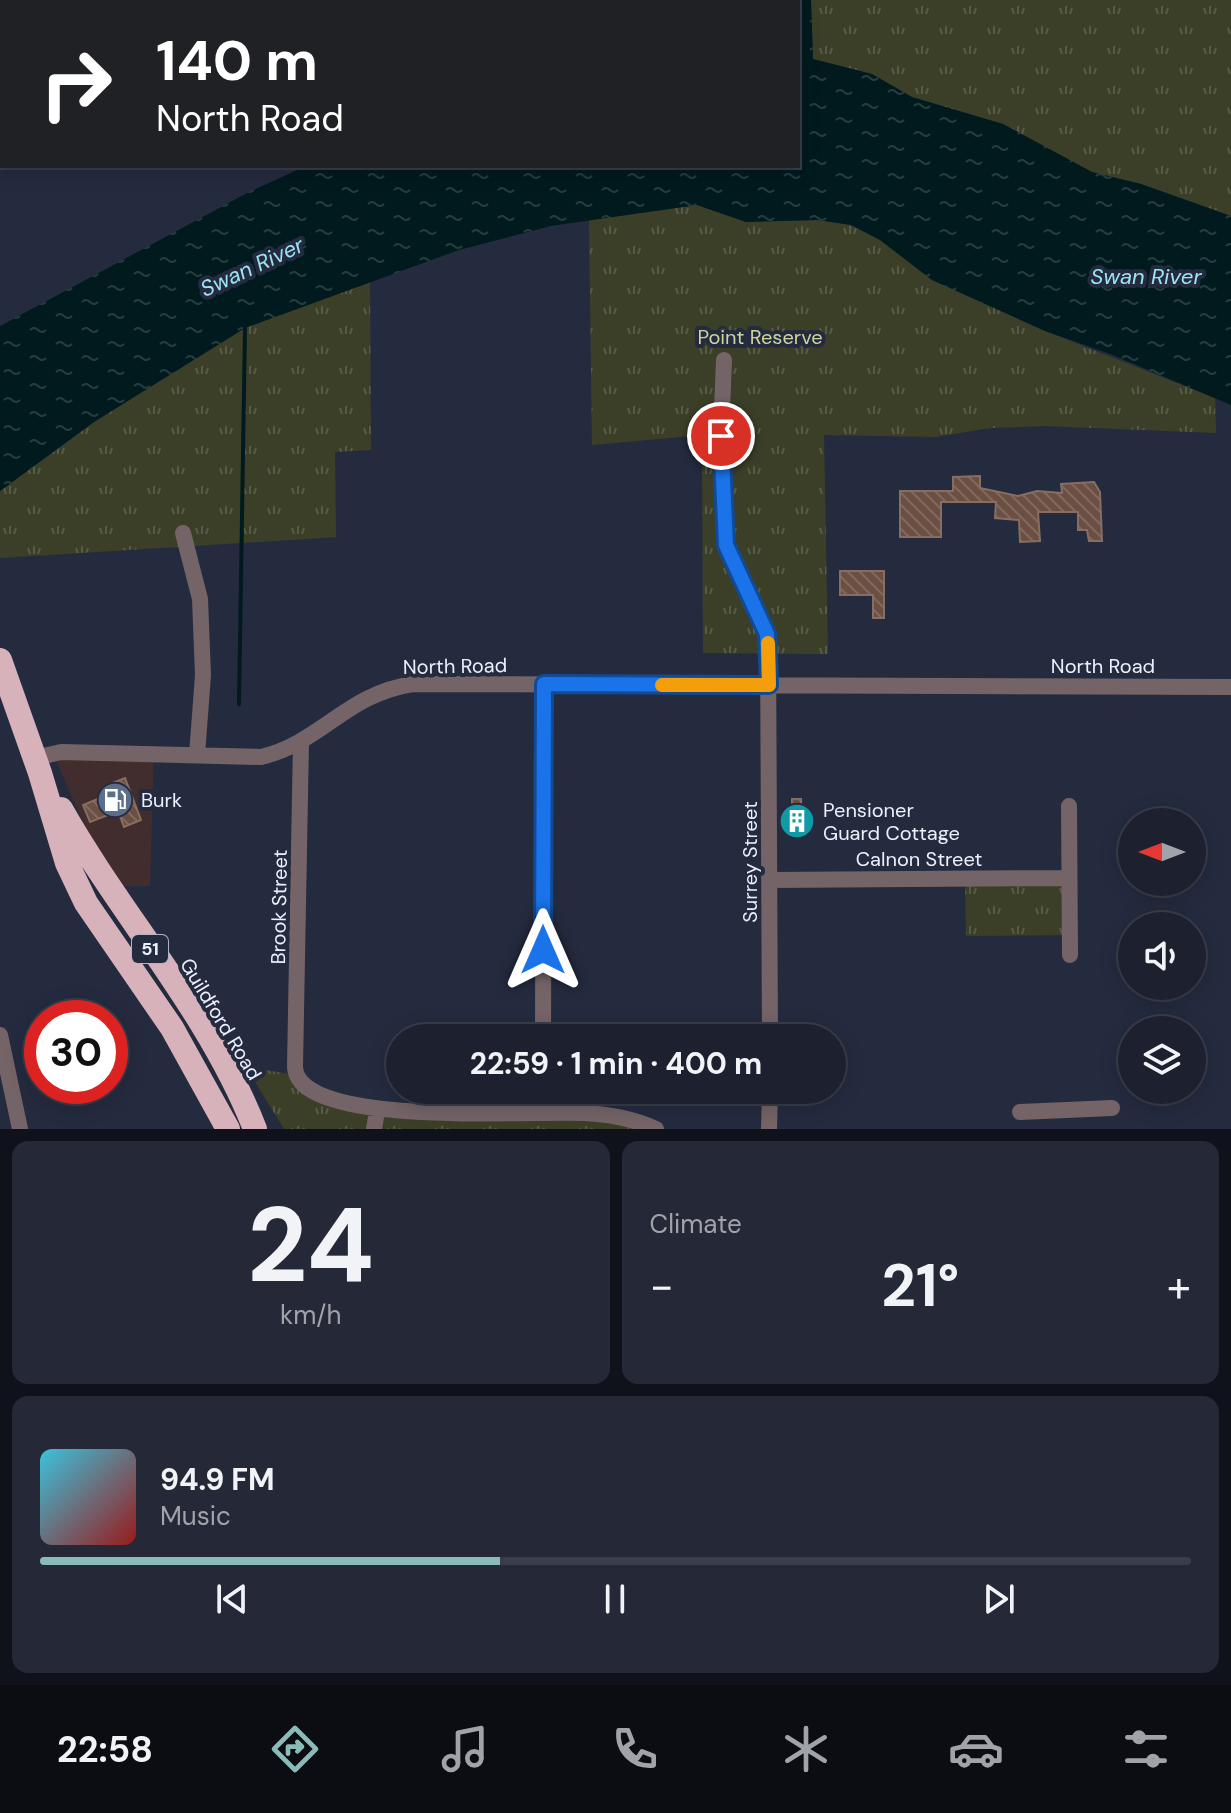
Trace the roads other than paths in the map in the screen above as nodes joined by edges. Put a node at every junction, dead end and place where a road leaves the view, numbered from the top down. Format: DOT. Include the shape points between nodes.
graph roads {
  1 [pos="724,360"];
  2 [pos="183,533"];
  3 [pos="0,660"];
  4 [pos="544,684"];
  5 [pos="769,685"];
  6 [pos="1231,687"];
  7 [pos="301,741"];
  8 [pos="197,755"];
  9 [pos="38,765"];
  10 [pos="1069,806"];
  11 [pos="1069,878"];
  12 [pos="770,880"];
  13 [pos="1070,955"];
  14 [pos="543,1024"];
  15 [pos="770,1024"];
  16 [pos="0,1035"];
  17 [pos="543,1104"];
  18 [pos="770,1104"];
  19 [pos="1112,1108"];
  20 [pos="377,1111"];
  21 [pos="543,1112"];
  22 [pos="1020,1112"];
  23 [pos="20,1129"];
  24 [pos="228,1129"];
  25 [pos="255,1129"];
  26 [pos="374,1129"];
  27 [pos="656,1129"];
  28 [pos="769,1129"];
  1 -- 5 [label="street, Surrey Street" via="726,545 767,634"];
  2 -- 8 [label="street" via="200,599 203,675"];
  3 -- 9 [label="highway, Guildford Road / 51"];
  4 -- 5 [label="street, North Road"];
  4 -- 7 [label="street, North Road" via="397,686 362,698"];
  4 -- 14 [label="street"];
  5 -- 6 [label="street, North Road"];
  5 -- 12 [label="street, Surrey Street"];
  7 -- 8 [label="street, North Road" via="261,757"];
  7 -- 20 [label="street, Brook Street" via="296,1075 307,1090 324,1098"];
  8 -- 9 [label="street, North Road" via="61,752"];
  9 -- 24 [label="highway, Guildford Road / 51" via="67,863 86,903 172,1028"];
  9 -- 25 [label="highway, Guildford Road / 51" via="92,863 206,1032"];
  10 -- 11 [label="street"];
  11 -- 12 [label="street, Calnon Street"];
  11 -- 13 [label="street"];
  12 -- 15 [label="street, Surrey Street"];
  16 -- 23 [label="street"];
  17 -- 21 [label="street"];
  18 -- 28 [label="street"];
  19 -- 22 [label="street"];
  20 -- 21 [label="street"];
  20 -- 26 [label="street"];
  21 -- 27 [label="street" via="609,1116"];
}
